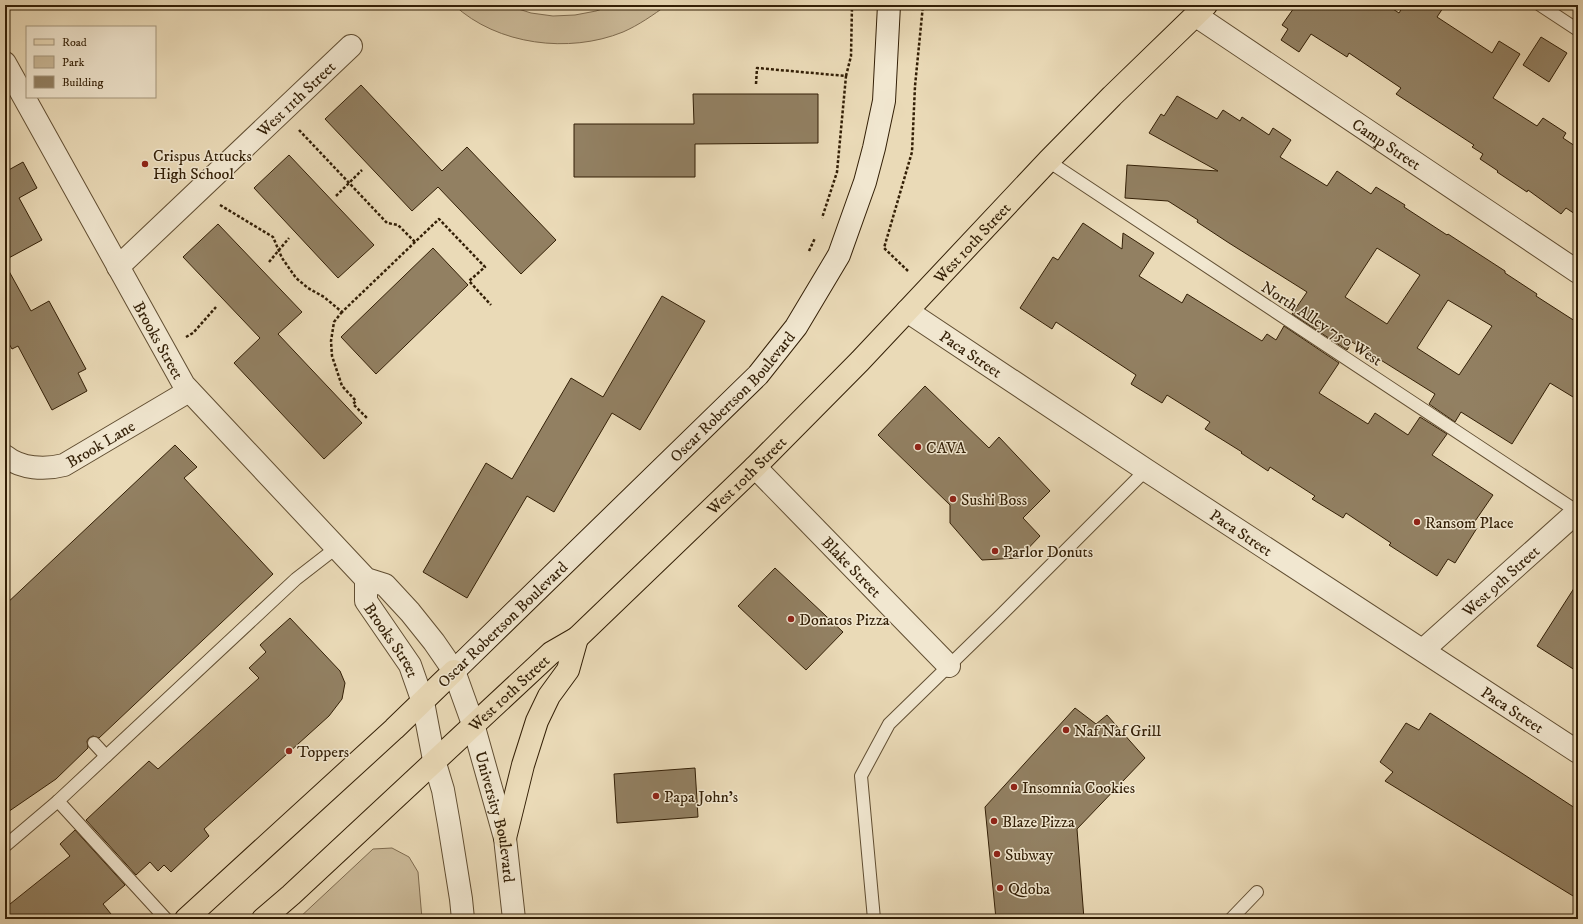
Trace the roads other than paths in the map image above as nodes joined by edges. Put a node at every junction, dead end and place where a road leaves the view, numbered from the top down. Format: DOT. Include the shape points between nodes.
graph roads {
  1 [pos="889,5"];
  2 [pos="1540,5"];
  3 [pos="1201,10"];
  4 [pos="1578,30"];
  5 [pos="351,46"];
  6 [pos="5,63"];
  7 [pos="1048,161"];
  8 [pos="118,267"];
  9 [pos="1578,272"];
  10 [pos="907,311"];
  11 [pos="189,391"];
  12 [pos="5,456"];
  13 [pos="755,467"];
  14 [pos="1146,470"];
  15 [pos="1578,511"];
  16 [pos="336,548"];
  17 [pos="366,579"];
  18 [pos="577,638"];
  19 [pos="1423,650"];
  20 [pos="949,666"];
  21 [pos="454,671"];
  22 [pos="423,702"];
  23 [pos="473,724"];
  24 [pos="94,743"];
  25 [pos="1578,752"];
  26 [pos="106,756"];
  27 [pos="434,760"];
  28 [pos="58,801"];
  29 [pos="505,838"];
  30 [pos="5,846"];
  31 [pos="1257,892"];
  32 [pos="166,919"];
  33 [pos="186,919"];
  34 [pos="263,919"];
  35 [pos="463,919"];
  36 [pos="514,919"];
  37 [pos="874,919"];
  38 [pos="1231,919"];
  1 -- 21 [label="street, Oscar Robertson Boulevard" via="884,101 865,182 839,255 796,327 758,376"];
  2 -- 4 [label="lane"];
  3 -- 7 [label="main road, West 10th Street"];
  3 -- 9 [label="street, Camp Street"];
  5 -- 8 [label="street, West 11th Street"];
  6 -- 8 [label="street, Brooks Street"];
  7 -- 10 [label="main road, West 10th Street"];
  7 -- 15 [label="lane, North Alley 750 West"];
  8 -- 11 [label="street, Brooks Street"];
  10 -- 13 [label="main road, West 10th Street"];
  10 -- 14 [label="street, Paca Street"];
  11 -- 12 [label="street, Brook Lane" via="64,465 55,468 35,468"];
  11 -- 16 [label="street, Brooks Street"];
  13 -- 18 [label="main road, West 10th Street"];
  13 -- 20 [label="street, Blake Street"];
  14 -- 19 [label="street, Paca Street"];
  14 -- 20 [label="lane"];
  15 -- 19 [label="street, West 9th Street"];
  16 -- 17 [label="street, Brooks Street"];
  16 -- 26 [label="lane" via="296,579"];
  17 -- 21 [label="street, Brooks Street" via="385,585 424,630"];
  17 -- 22 [label="street, Brooks Street" via="366,601 410,665"];
  18 -- 23 [label="main road, West 10th Street" via="551,653"];
  18 -- 29 [label="main road" via="568,670 549,696 537,721 521,771"];
  19 -- 25 [label="street, Paca Street"];
  20 -- 37 [label="lane" via="889,724 861,776"];
  21 -- 22 [label="main road, Oscar Robertson Boulevard"];
  21 -- 23 [label="street, University Boulevard"];
  22 -- 27 [label="street"];
  22 -- 33 [label="main road"];
  23 -- 27 [label="main road, West 10th Street"];
  23 -- 29 [label="street, University Boulevard"];
  24 -- 26 [label="lane"];
  26 -- 28 [label="lane"];
  27 -- 34 [label="main road, West 10th Street"];
  27 -- 35 [label="street" via="443,790"];
  28 -- 30 [label="lane"];
  28 -- 32 [label="lane"];
  29 -- 36 [label="street, University Boulevard"];
  31 -- 38 [label="lane"];
}
